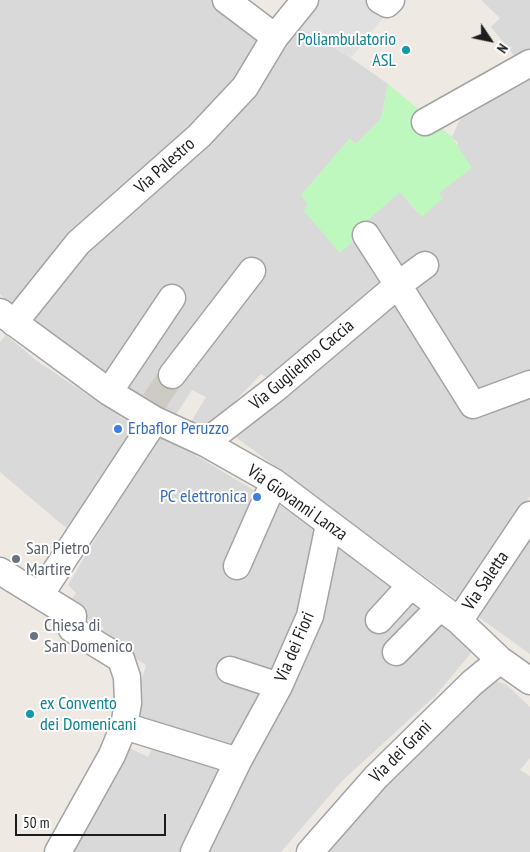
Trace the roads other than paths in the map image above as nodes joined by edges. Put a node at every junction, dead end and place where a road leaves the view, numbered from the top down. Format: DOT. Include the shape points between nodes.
graph roads {
  1 [pos="226,0"];
  2 [pos="305,0"];
  3 [pos="380,0"];
  4 [pos="391,0"];
  5 [pos="275,37"];
  6 [pos="530,63"];
  7 [pos="425,122"];
  8 [pos="366,236"];
  9 [pos="425,265"];
  10 [pos="252,271"];
  11 [pos="398,285"];
  12 [pos="172,298"];
  13 [pos="5,320"];
  14 [pos="172,375"];
  15 [pos="530,384"];
  16 [pos="109,392"];
  17 [pos="151,412"];
  18 [pos="205,443"];
  19 [pos="274,482"];
  20 [pos="530,515"];
  21 [pos="329,525"];
  22 [pos="237,566"];
  23 [pos="0,571"];
  24 [pos="411,585"];
  25 [pos="40,594"];
  26 [pos="450,614"];
  27 [pos="379,620"];
  28 [pos="396,652"];
  29 [pos="500,660"];
  30 [pos="230,670"];
  31 [pos="530,681"];
  32 [pos="279,686"];
  33 [pos="124,726"];
  34 [pos="238,761"];
  35 [pos="58,852"];
  36 [pos="194,852"];
  37 [pos="310,852"];
  1 -- 5 [label="street"];
  2 -- 5 [label="street, Via Palestro"];
  3 -- 4 [label="street" via="387,4"];
  5 -- 13 [label="street, Via Palestro" via="245,87 200,136 78,243"];
  6 -- 7 [label="street"];
  8 -- 11 [label="street"];
  9 -- 11 [label="street, Via Guglielmo Caccia"];
  10 -- 14 [label="street"];
  11 -- 15 [label="street" via="473,405"];
  11 -- 18 [label="street, Via Guglielmo Caccia"];
  12 -- 16 [label="street"];
  13 -- 16 [label="street, Via Giovanni Lanza"];
  16 -- 17 [label="street, Via Giovanni Lanza"];
  17 -- 18 [label="street, Via Giovanni Lanza"];
  17 -- 25 [label="street"];
  18 -- 19 [label="street, Via Giovanni Lanza"];
  19 -- 21 [label="street, Via Giovanni Lanza"];
  19 -- 22 [label="street"];
  20 -- 26 [label="street, Via Saletta"];
  21 -- 24 [label="street, Via Giovanni Lanza"];
  21 -- 32 [label="street, Via dei Fiori" via="310,616"];
  23 -- 25 [label="street"];
  24 -- 26 [label="street, Via Giovanni Lanza"];
  24 -- 27 [label="street"];
  25 -- 33 [label="street" via="74,616 72,629 121,659 127,677 128,703"];
  26 -- 28 [label="street, Via Saletta"];
  26 -- 29 [label="street, Via Giovanni Lanza"];
  29 -- 31 [label="street, Via Giovanni Lanza"];
  29 -- 37 [label="street, Via dei Grani" via="376,777"];
  30 -- 32 [label="street"];
  32 -- 34 [label="street, Via dei Fiori"];
  33 -- 34 [label="street"];
  33 -- 35 [label="street" via="112,755"];
  34 -- 36 [label="street, Via dei Fiori"];
}
